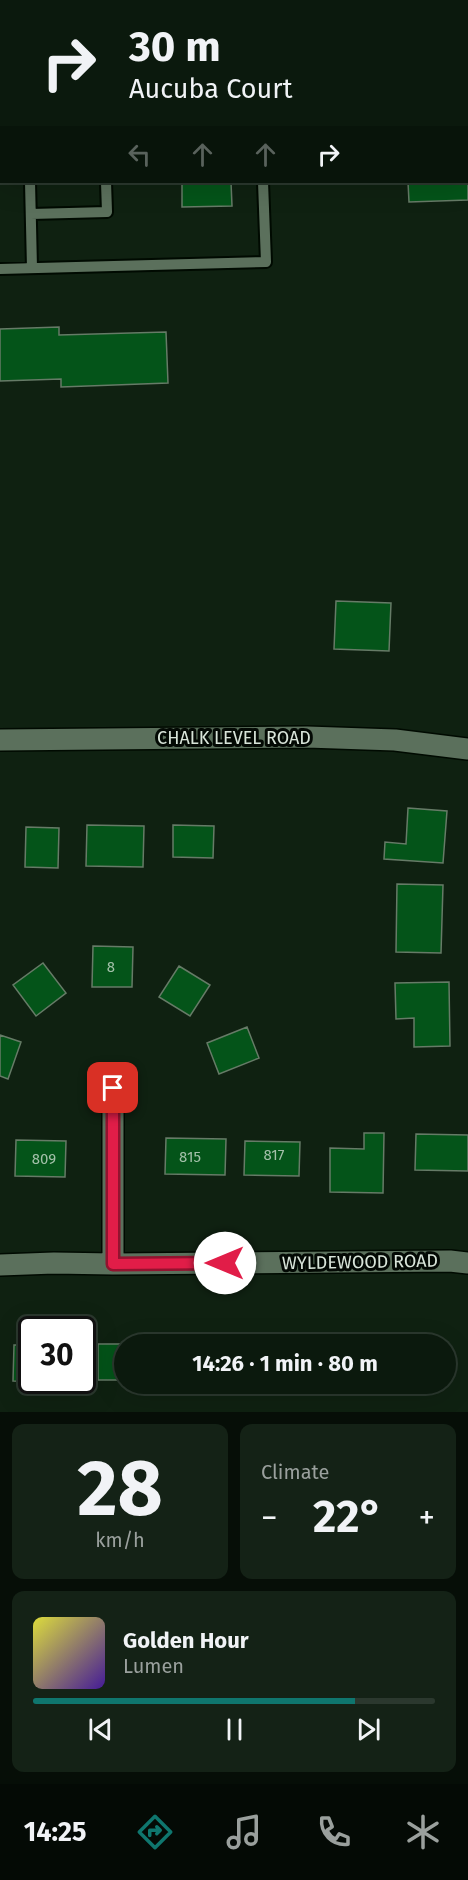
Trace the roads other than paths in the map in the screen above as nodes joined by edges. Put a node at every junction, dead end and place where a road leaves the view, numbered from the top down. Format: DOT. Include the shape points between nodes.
graph roads {
  1 [pos="30,183"];
  2 [pos="106,183"];
  3 [pos="264,183"];
  4 [pos="31,214"];
  5 [pos="32,268"];
  6 [pos="0,269"];
  7 [pos="0,740"];
  8 [pos="468,749"];
  9 [pos="113,1088"];
  10 [pos="468,1263"];
  11 [pos="113,1264"];
  12 [pos="0,1265"];
  1 -- 4 [label="lane"];
  2 -- 4 [label="lane" via="107,212"];
  3 -- 5 [label="lane" via="266,262"];
  4 -- 5 [label="lane"];
  5 -- 6 [label="lane"];
  7 -- 8 [label="street, CHALK LEVEL ROAD" via="307,737 395,740"];
  9 -- 11 [label="street"];
  10 -- 11 [label="street, WYLDEWOOD ROAD"];
  11 -- 12 [label="street, WYLDEWOOD ROAD"];
}
